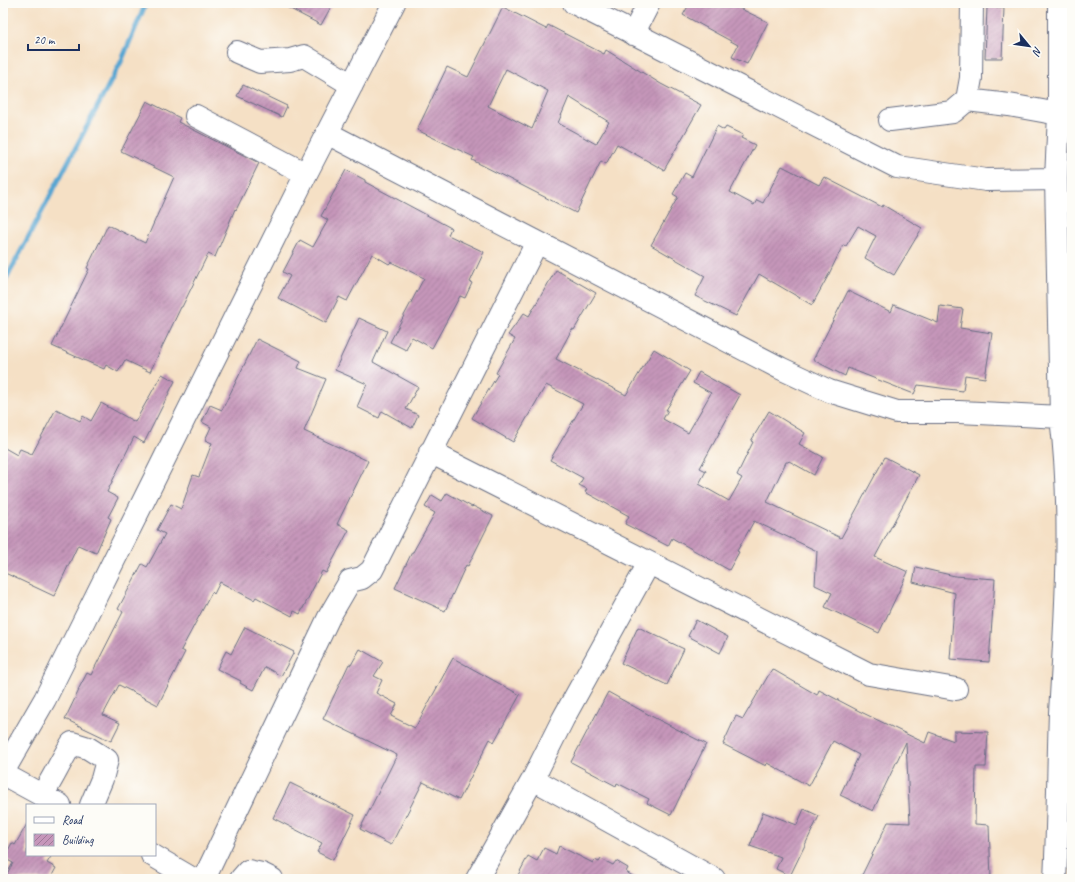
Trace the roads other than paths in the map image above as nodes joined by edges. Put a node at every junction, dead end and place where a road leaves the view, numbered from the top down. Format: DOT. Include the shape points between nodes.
graph roads {
  1 [pos="394,3"];
  2 [pos="574,3"];
  3 [pos="650,3"];
  4 [pos="972,3"];
  5 [pos="1059,3"];
  6 [pos="633,34"];
  7 [pos="237,52"];
  8 [pos="352,86"];
  9 [pos="1065,92"];
  10 [pos="967,100"];
  11 [pos="1059,114"];
  12 [pos="196,116"];
  13 [pos="890,120"];
  14 [pos="327,133"];
  15 [pos="306,174"];
  16 [pos="1056,179"];
  17 [pos="537,242"];
  18 [pos="1061,417"];
  19 [pos="430,452"];
  20 [pos="649,563"];
  21 [pos="1069,578"];
  22 [pos="956,689"];
  23 [pos="3,773"];
  24 [pos="533,779"];
  25 [pos="50,800"];
  26 [pos="91,804"];
  27 [pos="154,856"];
  28 [pos="192,878"];
  29 [pos="240,879"];
  30 [pos="272,879"];
  31 [pos="477,879"];
  32 [pos="714,879"];
  33 [pos="1055,879"];
  1 -- 8 [label="street"];
  2 -- 6 [label="street"];
  3 -- 6 [label="street"];
  4 -- 10 [label="street" via="971,78"];
  5 -- 9 [label="street"];
  6 -- 16 [label="street" via="896,167 986,180"];
  7 -- 8 [label="street" via="260,62 290,60 304,56"];
  8 -- 14 [label="street"];
  9 -- 11 [label="street"];
  10 -- 11 [label="street"];
  10 -- 13 [label="street" via="953,112"];
  11 -- 16 [label="street"];
  12 -- 15 [label="street"];
  14 -- 15 [label="street"];
  14 -- 17 [label="street"];
  15 -- 23 [label="street" via="48,692"];
  16 -- 18 [label="street"];
  17 -- 18 [label="street" via="829,391 897,412"];
  17 -- 19 [label="street"];
  18 -- 21 [label="street" via="1065,448"];
  19 -- 20 [label="street"];
  19 -- 28 [label="street" via="372,570 362,578 350,581 329,617"];
  20 -- 22 [label="street" via="869,674"];
  20 -- 24 [label="street"];
  21 -- 33 [label="street" via="1060,715"];
  23 -- 25 [label="street"];
  24 -- 31 [label="street"];
  24 -- 32 [label="street"];
  25 -- 26 [label="street" via="52,780 72,743 88,748 107,760"];
  27 -- 28 [label="street"];
  29 -- 30 [label="street" via="248,871"];
}
